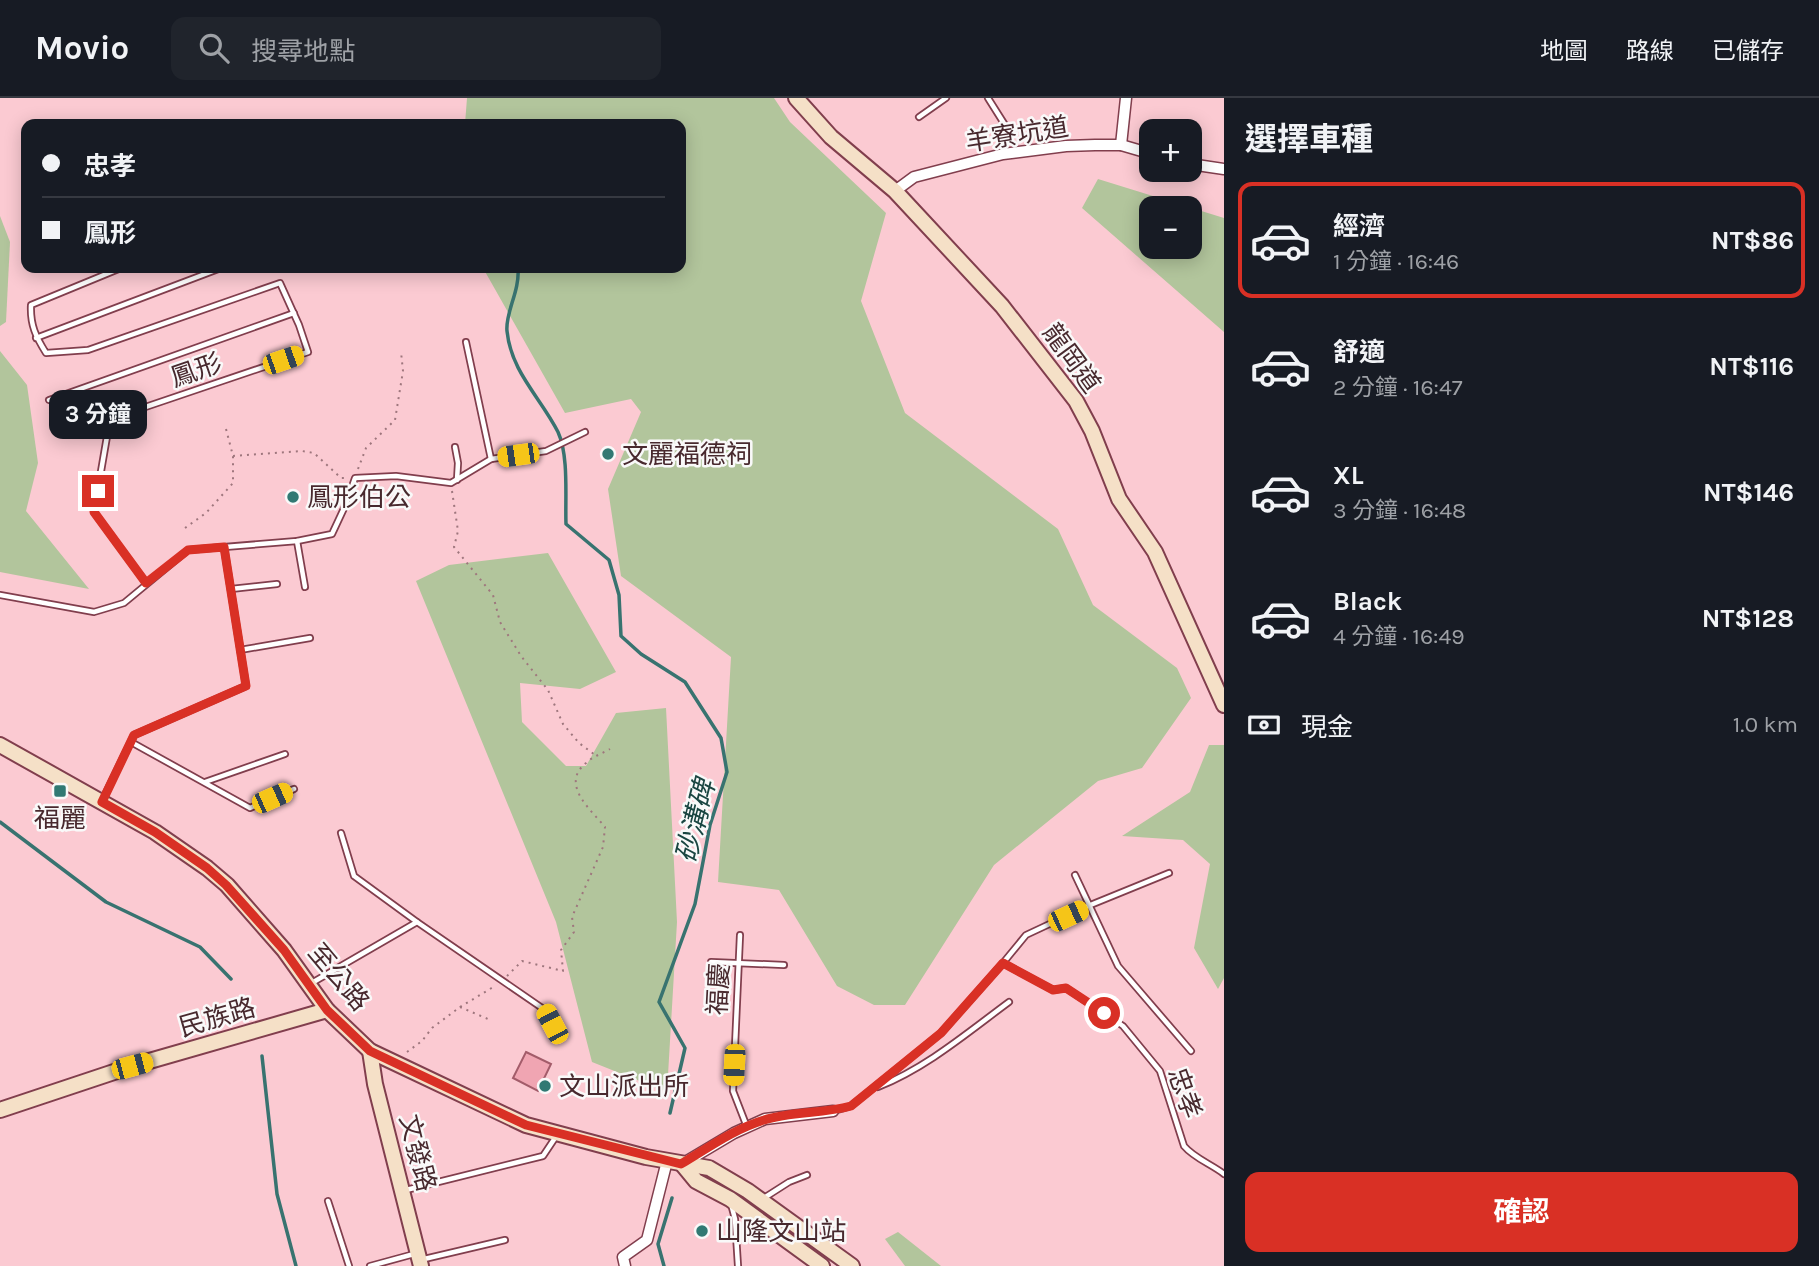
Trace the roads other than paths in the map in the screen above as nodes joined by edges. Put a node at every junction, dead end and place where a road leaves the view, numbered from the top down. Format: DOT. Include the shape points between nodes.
graph roads {
  1 [pos="796,98"];
  2 [pos="946,98"];
  3 [pos="988,98"];
  4 [pos="1126,98"];
  5 [pos="919,117"];
  6 [pos="1121,145"];
  7 [pos="1139,150"];
  8 [pos="1003,154"];
  9 [pos="1202,166"];
  10 [pos="1224,169"];
  11 [pos="895,191"];
  12 [pos="109,273"];
  13 [pos="208,273"];
  14 [pos="294,313"];
  15 [pos="36,338"];
  16 [pos="466,342"];
  17 [pos="50,400"];
  18 [pos="585,432"];
  19 [pos="455,447"];
  20 [pos="491,459"];
  21 [pos="457,480"];
  22 [pos="298,541"];
  23 [pos="224,547"];
  24 [pos="146,583"];
  25 [pos="277,584"];
  26 [pos="305,587"];
  27 [pos="231,589"];
  28 [pos="0,595"];
  29 [pos="310,638"];
  30 [pos="240,650"];
  31 [pos="1224,705"];
  32 [pos="131,742"];
  33 [pos="0,745"];
  34 [pos="285,754"];
  35 [pos="204,783"];
  36 [pos="294,789"];
  37 [pos="102,802"];
  38 [pos="341,832"];
  39 [pos="1170,873"];
  40 [pos="1074,875"];
  41 [pos="1088,906"];
  42 [pos="417,922"];
  43 [pos="740,935"];
  44 [pos="711,962"];
  45 [pos="739,962"];
  46 [pos="1003,963"];
  47 [pos="784,965"];
  48 [pos="309,985"];
  49 [pos="1009,1002"];
  50 [pos="327,1010"];
  51 [pos="552,1024"];
  52 [pos="370,1051"];
  53 [pos="1191,1051"];
  54 [pos="872,1089"];
  55 [pos="0,1110"];
  56 [pos="833,1111"];
  57 [pos="747,1127"];
  58 [pos="558,1134"];
  59 [pos="674,1163"];
  60 [pos="1224,1174"];
  61 [pos="807,1175"];
  62 [pos="737,1184"];
  63 [pos="402,1191"];
  64 [pos="730,1199"];
  65 [pos="761,1200"];
  66 [pos="328,1201"];
  67 [pos="505,1240"];
  68 [pos="420,1260"];
  69 [pos="349,1266"];
  70 [pos="370,1266"];
  71 [pos="625,1266"];
  72 [pos="737,1266"];
  73 [pos="822,1266"];
  74 [pos="852,1266"];
  1 -- 11 [label="street, 龍岡道" via="831,137"];
  2 -- 5 [label="lane"];
  3 -- 8 [label="lane" via="1005,125"];
  4 -- 6 [label="street"];
  6 -- 7 [label="street, 羊寮坑道"];
  6 -- 8 [label="street, 羊寮坑道"];
  8 -- 11 [label="street, 羊寮坑道" via="914,177"];
  9 -- 10 [label="street"];
  11 -- 31 [label="street, 龍岡道" via="1002,306 1076,401 1119,499 1155,552"];
  12 -- 15 [label="lane" via="31,305"];
  13 -- 15 [label="lane"];
  14 -- 15 [label="lane, 鳳形" via="280,284 88,350 46,353"];
  14 -- 17 [label="lane, 鳳形"];
  14 -- 24 [label="lane, 鳳形" via="308,352 110,419 94,512"];
  16 -- 20 [label="lane"];
  18 -- 20 [label="lane" via="546,451"];
  19 -- 21 [label="lane"];
  20 -- 21 [label="lane"];
  21 -- 22 [label="lane" via="355,478 332,534"];
  22 -- 23 [label="lane"];
  22 -- 26 [label="lane"];
  23 -- 24 [label="lane" via="188,550"];
  23 -- 27 [label="lane"];
  24 -- 28 [label="lane" via="124,603 94,612"];
  25 -- 27 [label="lane"];
  27 -- 30 [label="lane"];
  29 -- 30 [label="lane"];
  30 -- 32 [label="lane" via="246,686 134,735"];
  32 -- 35 [label="lane"];
  32 -- 37 [label="lane"];
  33 -- 37 [label="street, 至公路"];
  34 -- 35 [label="lane"];
  35 -- 36 [label="lane" via="250,808"];
  37 -- 48 [label="street, 至公路" via="207,868 284,950"];
  38 -- 42 [label="lane" via="354,876"];
  39 -- 41 [label="lane"];
  40 -- 41 [label="lane, 忠孝"];
  41 -- 46 [label="lane" via="1026,935"];
  41 -- 53 [label="lane, 忠孝" via="1118,966"];
  42 -- 48 [label="lane"];
  42 -- 51 [label="lane" via="545,1010"];
  43 -- 45 [label="lane, 福慶"];
  44 -- 45 [label="lane"];
  45 -- 47 [label="lane"];
  45 -- 57 [label="lane, 福慶" via="733,1091"];
  46 -- 54 [label="lane" via="941,1033"];
  46 -- 60 [label="lane, 忠孝" via="1053,990 1066,988 1123,1026 1160,1071 1184,1146"];
  48 -- 50 [label="street, 至公路"];
  49 -- 54 [label="lane" via="901,1078"];
  50 -- 52 [label="street, 至公路"];
  50 -- 55 [label="street, 民族路"];
  52 -- 58 [label="street, 至公路" via="526,1125"];
  52 -- 63 [label="street, 文發路"];
  54 -- 56 [label="lane" via="851,1106"];
  56 -- 57 [label="street" via="765,1119"];
  57 -- 59 [label="street"];
  58 -- 59 [label="street, 至公路"];
  58 -- 63 [label="lane" via="542,1156"];
  59 -- 62 [label="street, 至公路" via="709,1168"];
  59 -- 64 [label="street, 至公路"];
  59 -- 71 [label="street" via="647,1240 623,1257"];
  61 -- 65 [label="lane"];
  62 -- 64 [label="lane"];
  62 -- 65 [label="street, 至公路"];
  63 -- 68 [label="street, 文發路"];
  64 -- 72 [label="lane"];
  64 -- 73 [label="street, 至公路"];
  65 -- 74 [label="street, 至公路"];
  66 -- 69 [label="lane"];
  67 -- 68 [label="lane"];
  68 -- 70 [label="lane"];
}
